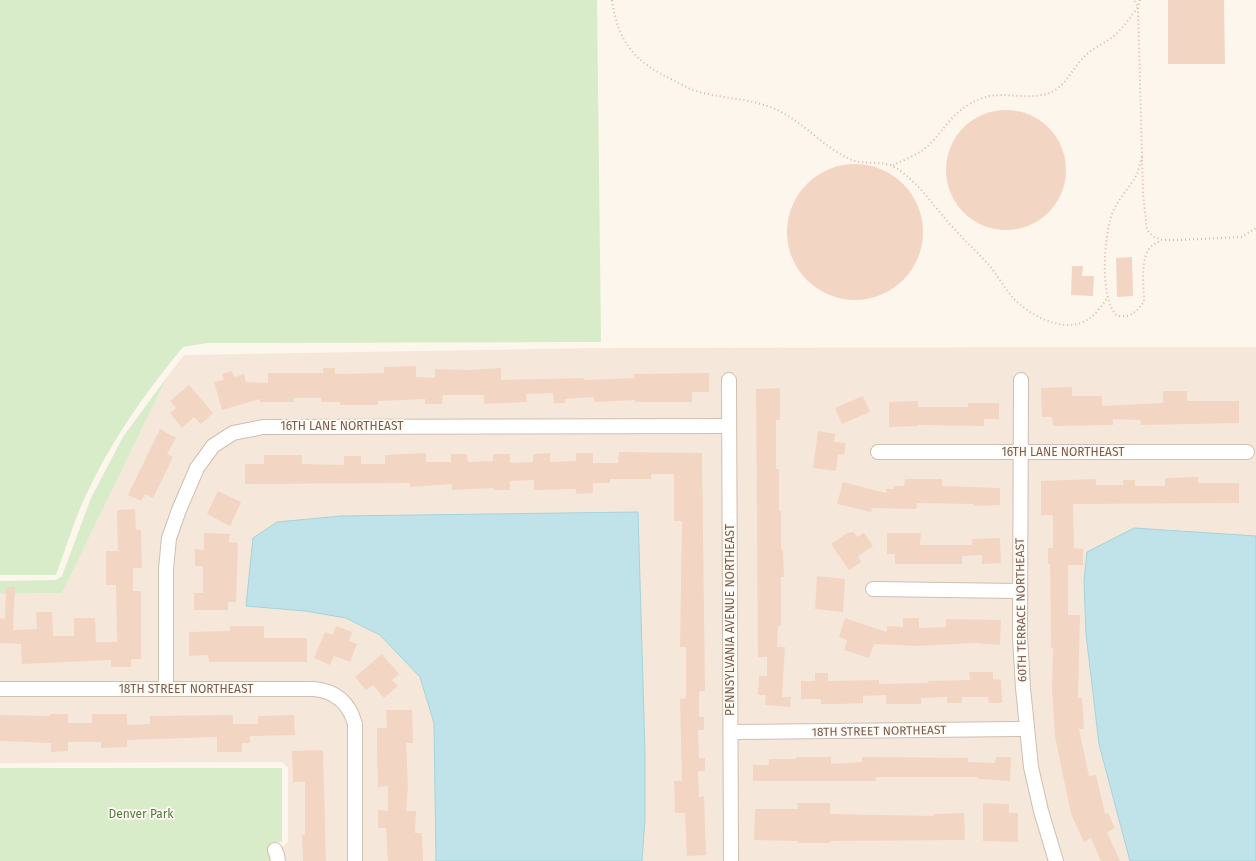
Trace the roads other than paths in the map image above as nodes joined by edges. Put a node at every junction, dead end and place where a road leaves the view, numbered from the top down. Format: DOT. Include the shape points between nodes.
graph roads {
  1 [pos="729,380"];
  2 [pos="1021,380"];
  3 [pos="729,426"];
  4 [pos="878,452"];
  5 [pos="1020,452"];
  6 [pos="1247,452"];
  7 [pos="873,590"];
  8 [pos="1020,591"];
  9 [pos="166,688"];
  10 [pos="0,689"];
  11 [pos="1026,729"];
  12 [pos="731,732"];
  13 [pos="355,861"];
  14 [pos="731,861"];
  15 [pos="1056,861"];
  1 -- 3 [label="street, PENNSYLVANIA AVENUE NORTHEAST"];
  2 -- 5 [label="street, 60TH TERRACE NORTHEAST"];
  3 -- 9 [label="street, 16TH LANE NORTHEAST" via="263,427 233,433 213,446 197,468 168,538"];
  3 -- 12 [label="street, PENNSYLVANIA AVENUE NORTHEAST"];
  4 -- 5 [label="street, 16TH LANE NORTHEAST"];
  5 -- 6 [label="street, 16TH LANE NORTHEAST"];
  5 -- 8 [label="street, 60TH TERRACE NORTHEAST"];
  7 -- 8 [label="street"];
  8 -- 11 [label="street, 60TH TERRACE NORTHEAST"];
  9 -- 10 [label="street, 18TH STREET NORTHEAST"];
  9 -- 13 [label="street, 18TH STREET NORTHEAST" via="324,690 334,693 341,699 352,713 355,724"];
  11 -- 12 [label="street, 18TH STREET NORTHEAST"];
  11 -- 15 [label="street, 60TH TERRACE NORTHEAST" via="1031,767"];
  12 -- 14 [label="street, PENNSYLVANIA AVENUE NORTHEAST"];
}
